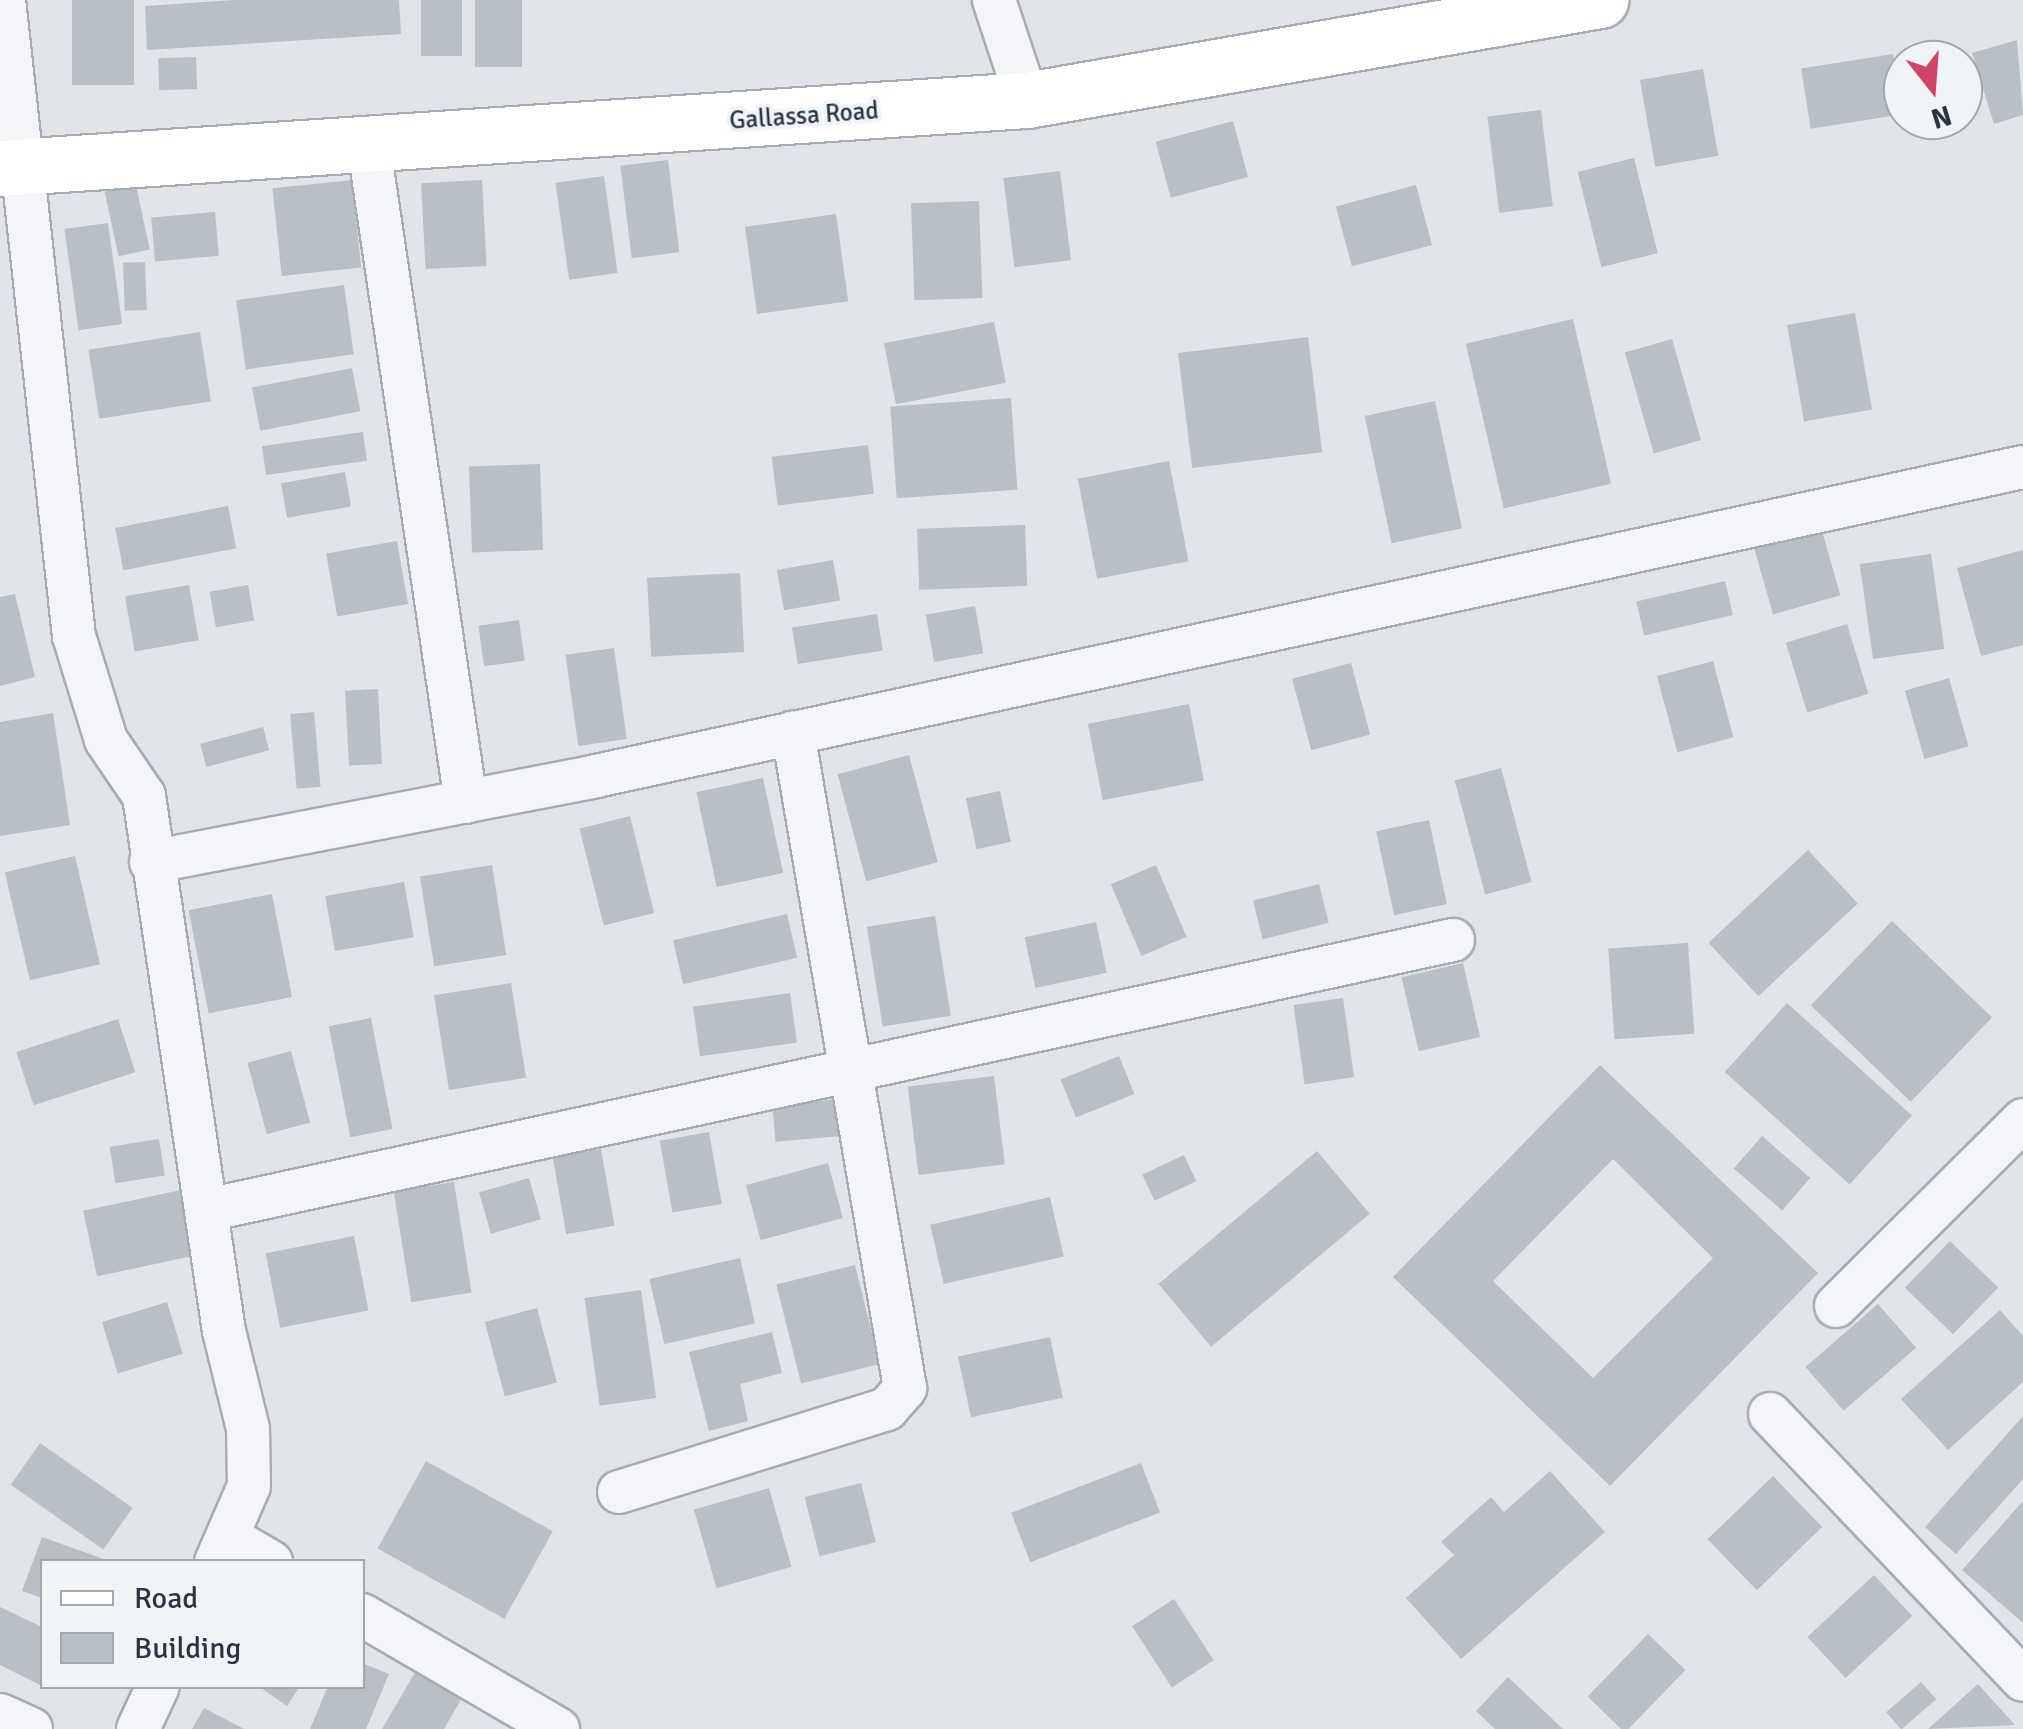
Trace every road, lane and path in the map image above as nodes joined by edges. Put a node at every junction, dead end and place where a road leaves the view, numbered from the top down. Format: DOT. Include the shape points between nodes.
graph roads {
  1 [pos="4,0"];
  2 [pos="994,0"];
  3 [pos="1600,0"];
  4 [pos="1531,6"];
  5 [pos="1026,100"];
  6 [pos="369,148"];
  7 [pos="8,167"];
  8 [pos="2023,466"];
  9 [pos="793,733"];
  10 [pos="466,802"];
  11 [pos="151,862"];
  12 [pos="1453,940"];
  13 [pos="856,1069"];
  14 [pos="2023,1120"];
  15 [pos="207,1210"];
  16 [pos="1836,1306"];
  17 [pos="1770,1414"];
  18 [pos="619,1492"];
  19 [pos="222,1549"];
  20 [pos="260,1559"];
  21 [pos="365,1617"];
  22 [pos="2023,1680"];
  23 [pos="157,1689"];
  24 [pos="0,1716"];
  25 [pos="31,1729"];
  26 [pos="138,1729"];
  27 [pos="558,1729"];
  1 -- 7 [label="street"];
  2 -- 5 [label="street"];
  3 -- 4 [label="main road, Gallassa Road"];
  4 -- 5 [label="main road, Gallassa Road"];
  5 -- 6 [label="main road, Gallassa Road"];
  6 -- 7 [label="main road, Gallassa Road"];
  6 -- 10 [label="street"];
  7 -- 11 [label="street" via="74,636 106,740 144,796"];
  8 -- 9 [label="street"];
  9 -- 10 [label="street"];
  9 -- 13 [label="street"];
  10 -- 11 [label="street"];
  11 -- 15 [label="street"];
  12 -- 13 [label="street"];
  13 -- 15 [label="street"];
  13 -- 18 [label="street" via="906,1388 887,1409"];
  14 -- 16 [label="street"];
  15 -- 19 [label="street" via="248,1430 249,1486"];
  17 -- 22 [label="street"];
  19 -- 20 [label="street"];
  21 -- 27 [label="street"];
  23 -- 26 [label="street"];
  24 -- 25 [label="street"];
}
